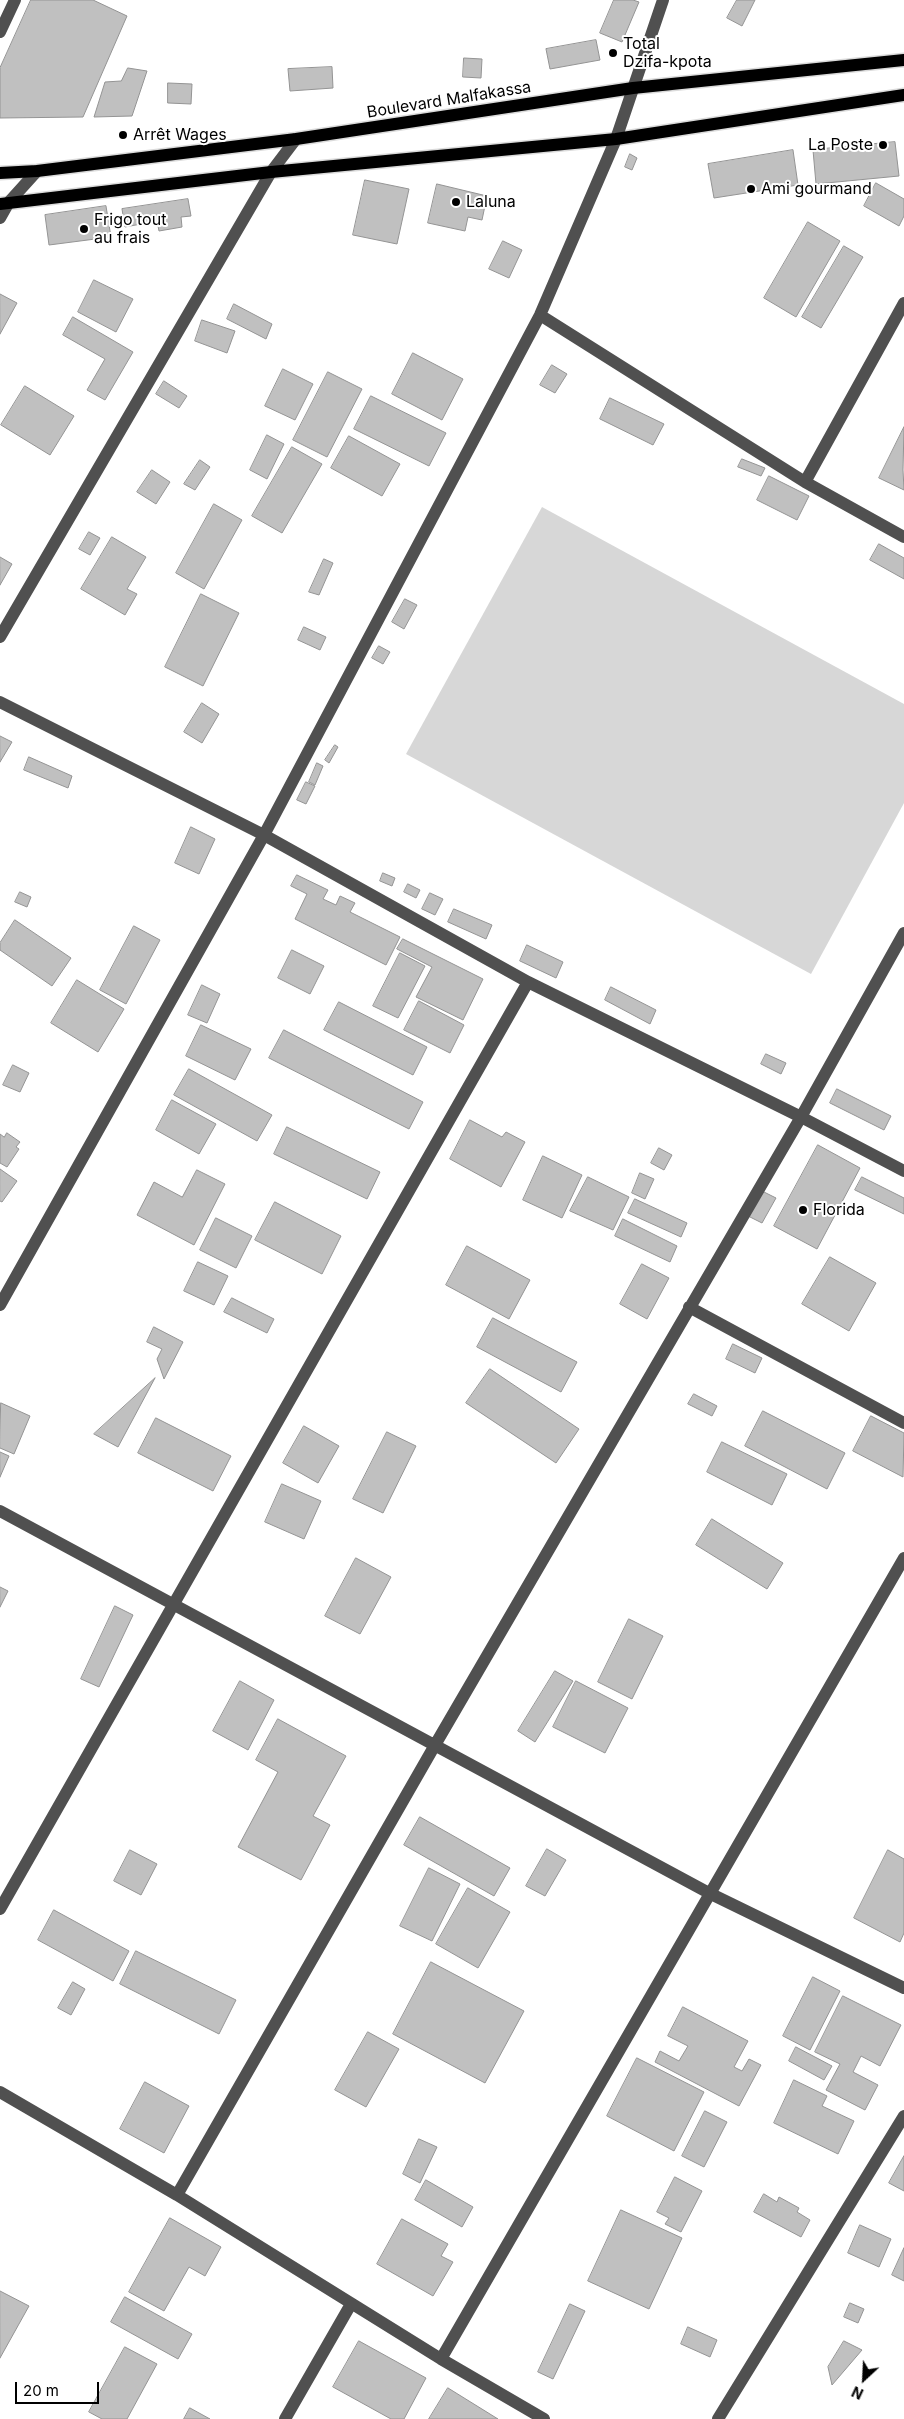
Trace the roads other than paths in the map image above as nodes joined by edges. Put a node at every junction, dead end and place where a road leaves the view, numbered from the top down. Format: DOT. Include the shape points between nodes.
graph roads {
  1 [pos="15,0"];
  2 [pos="663,0"];
  3 [pos="0,32"];
  4 [pos="904,60"];
  5 [pos="633,88"];
  6 [pos="904,95"];
  7 [pos="616,138"];
  8 [pos="296,139"];
  9 [pos="38,171"];
  10 [pos="271,172"];
  11 [pos="0,173"];
  12 [pos="5,203"];
  13 [pos="0,218"];
  14 [pos="904,303"];
  15 [pos="540,315"];
  16 [pos="805,482"];
  17 [pos="904,537"];
  18 [pos="0,637"];
  19 [pos="0,702"];
  20 [pos="264,835"];
  21 [pos="904,933"];
  22 [pos="528,982"];
  23 [pos="801,1117"];
  24 [pos="904,1171"];
  25 [pos="0,1305"];
  26 [pos="689,1308"];
  27 [pos="904,1423"];
  28 [pos="0,1511"];
  29 [pos="904,1558"];
  30 [pos="175,1605"];
  31 [pos="435,1745"];
  32 [pos="709,1893"];
  33 [pos="0,1909"];
  34 [pos="904,1988"];
  35 [pos="0,2092"];
  36 [pos="904,2116"];
  37 [pos="177,2195"];
  38 [pos="351,2304"];
  39 [pos="441,2359"];
  40 [pos="285,2419"];
  41 [pos="544,2419"];
  42 [pos="718,2419"];
  1 -- 3 [label="street"];
  2 -- 5 [label="street"];
  4 -- 5 [label="main road, Boulevard Malfakassa"];
  5 -- 7 [label="street"];
  5 -- 8 [label="main road, Boulevard Malfakassa"];
  6 -- 7 [label="main road"];
  7 -- 10 [label="main road"];
  7 -- 15 [label="street"];
  8 -- 9 [label="main road, Boulevard Malfakassa"];
  8 -- 10 [label="street"];
  9 -- 11 [label="main road, Boulevard Malfakassa"];
  9 -- 12 [label="street"];
  10 -- 12 [label="main road"];
  10 -- 18 [label="street"];
  12 -- 13 [label="street"];
  14 -- 16 [label="street"];
  15 -- 16 [label="street"];
  15 -- 20 [label="street"];
  16 -- 17 [label="street"];
  19 -- 20 [label="street"];
  20 -- 22 [label="street"];
  20 -- 25 [label="street"];
  21 -- 23 [label="street"];
  22 -- 23 [label="street"];
  22 -- 30 [label="street"];
  23 -- 24 [label="street"];
  23 -- 26 [label="street"];
  26 -- 27 [label="street"];
  26 -- 31 [label="street"];
  28 -- 30 [label="street"];
  29 -- 32 [label="street"];
  30 -- 31 [label="street"];
  30 -- 33 [label="street"];
  31 -- 32 [label="street"];
  31 -- 37 [label="street"];
  32 -- 34 [label="street"];
  32 -- 39 [label="street"];
  35 -- 37 [label="street"];
  36 -- 42 [label="street"];
  37 -- 38 [label="street"];
  38 -- 39 [label="street"];
  38 -- 40 [label="street"];
  39 -- 41 [label="street"];
}
